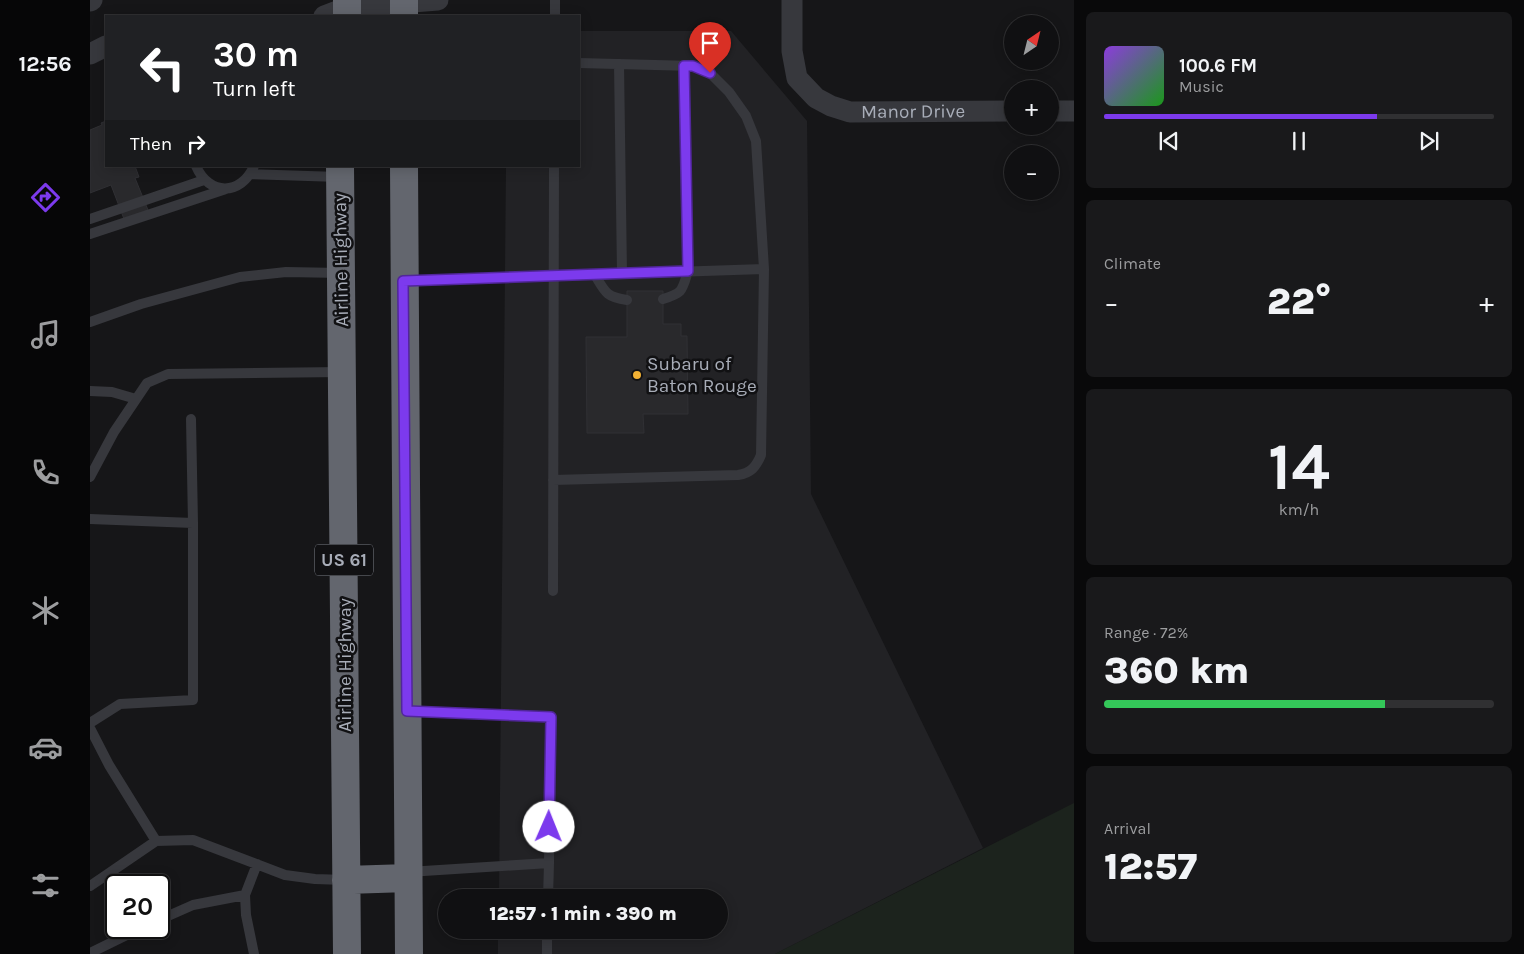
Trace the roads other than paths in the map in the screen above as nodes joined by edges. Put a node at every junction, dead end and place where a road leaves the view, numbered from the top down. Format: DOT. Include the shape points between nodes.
graph roads {
  1 [pos="438,0"];
  2 [pos="555,0"];
  3 [pos="792,0"];
  4 [pos="404,6"];
  5 [pos="339,8"];
  6 [pos="555,15"];
  7 [pos="105,46"];
  8 [pos="90,54"];
  9 [pos="580,63"];
  10 [pos="619,64"];
  11 [pos="684,66"];
  12 [pos="1004,111"];
  13 [pos="1059,111"];
  14 [pos="1074,111"];
  15 [pos="197,167"];
  16 [pos="404,167"];
  17 [pos="554,167"];
  18 [pos="252,170"];
  19 [pos="339,172"];
  20 [pos="204,180"];
  21 [pos="229,188"];
  22 [pos="90,219"];
  23 [pos="90,234"];
  24 [pos="764,269"];
  25 [pos="688,271"];
  26 [pos="342,273"];
  27 [pos="622,273"];
  28 [pos="595,275"];
  29 [pos="554,276"];
  30 [pos="403,281"];
  31 [pos="663,299"];
  32 [pos="627,300"];
  33 [pos="90,322"];
  34 [pos="342,372"];
  35 [pos="90,391"];
  36 [pos="136,399"];
  37 [pos="191,419"];
  38 [pos="90,477"];
  39 [pos="553,480"];
  40 [pos="90,519"];
  41 [pos="193,523"];
  42 [pos="553,590"];
  43 [pos="407,711"];
  44 [pos="90,724"];
  45 [pos="90,728"];
  46 [pos="156,840"];
  47 [pos="549,863"];
  48 [pos="257,864"];
  49 [pos="408,875"];
  50 [pos="346,880"];
  51 [pos="90,886"];
  52 [pos="548,889"];
  53 [pos="246,895"];
  54 [pos="170,915"];
  55 [pos="119,939"];
  56 [pos="547,939"];
  57 [pos="90,953"];
  58 [pos="254,954"];
  59 [pos="347,954"];
  60 [pos="409,954"];
  61 [pos="546,954"];
  1 -- 4 [label="street"];
  2 -- 6 [label="lane"];
  3 -- 12 [label="street, Manor Drive" via="792,51 797,78 816,98 831,106 850,112"];
  4 -- 5 [label="street"];
  7 -- 8 [label="street"];
  9 -- 10 [label="lane"];
  10 -- 11 [label="lane"];
  10 -- 27 [label="lane"];
  11 -- 24 [label="lane" via="710,73 729,92 746,116 753,133"];
  11 -- 25 [label="lane"];
  13 -- 14 [label="street"];
  15 -- 20 [label="lane"];
  16 -- 30 [label="highway"];
  17 -- 29 [label="lane"];
  18 -- 19 [label="lane"];
  18 -- 21 [label="lane" via="244,182"];
  19 -- 26 [label="highway, Airline Highway / US 61"];
  20 -- 21 [label="lane" via="218,188"];
  20 -- 22 [label="lane"];
  21 -- 23 [label="lane"];
  24 -- 25 [label="lane"];
  24 -- 39 [label="lane" via="761,455 749,474"];
  25 -- 27 [label="lane"];
  25 -- 31 [label="lane" via="683,288 676,295"];
  26 -- 33 [label="lane" via="286,272 240,277 141,304"];
  26 -- 34 [label="highway, Airline Highway / US 61"];
  27 -- 28 [label="lane"];
  28 -- 29 [label="lane"];
  28 -- 32 [label="lane" via="606,293 613,298"];
  29 -- 30 [label="lane"];
  29 -- 39 [label="lane"];
  30 -- 43 [label="highway"];
  34 -- 36 [label="lane" via="168,374 147,383"];
  34 -- 50 [label="highway, Airline Highway / US 61"];
  35 -- 36 [label="lane" via="112,392"];
  36 -- 38 [label="lane"];
  37 -- 41 [label="lane"];
  39 -- 42 [label="lane"];
  40 -- 41 [label="lane"];
  41 -- 44 [label="lane" via="193,700 120,704"];
  43 -- 47 [label="lane" via="551,717"];
  43 -- 49 [label="highway"];
  45 -- 46 [label="lane"];
  46 -- 48 [label="lane" via="193,840"];
  46 -- 51 [label="lane"];
  47 -- 49 [label="lane"];
  47 -- 52 [label="lane"];
  48 -- 50 [label="lane" via="285,875"];
  48 -- 53 [label="lane"];
  49 -- 50 [label="highway"];
  49 -- 60 [label="highway"];
  50 -- 59 [label="highway, Airline Highway / US 61"];
  53 -- 54 [label="lane" via="193,905"];
  53 -- 58 [label="lane" via="246,915"];
  55 -- 57 [label="lane"];
  56 -- 61 [label="lane"];
}
